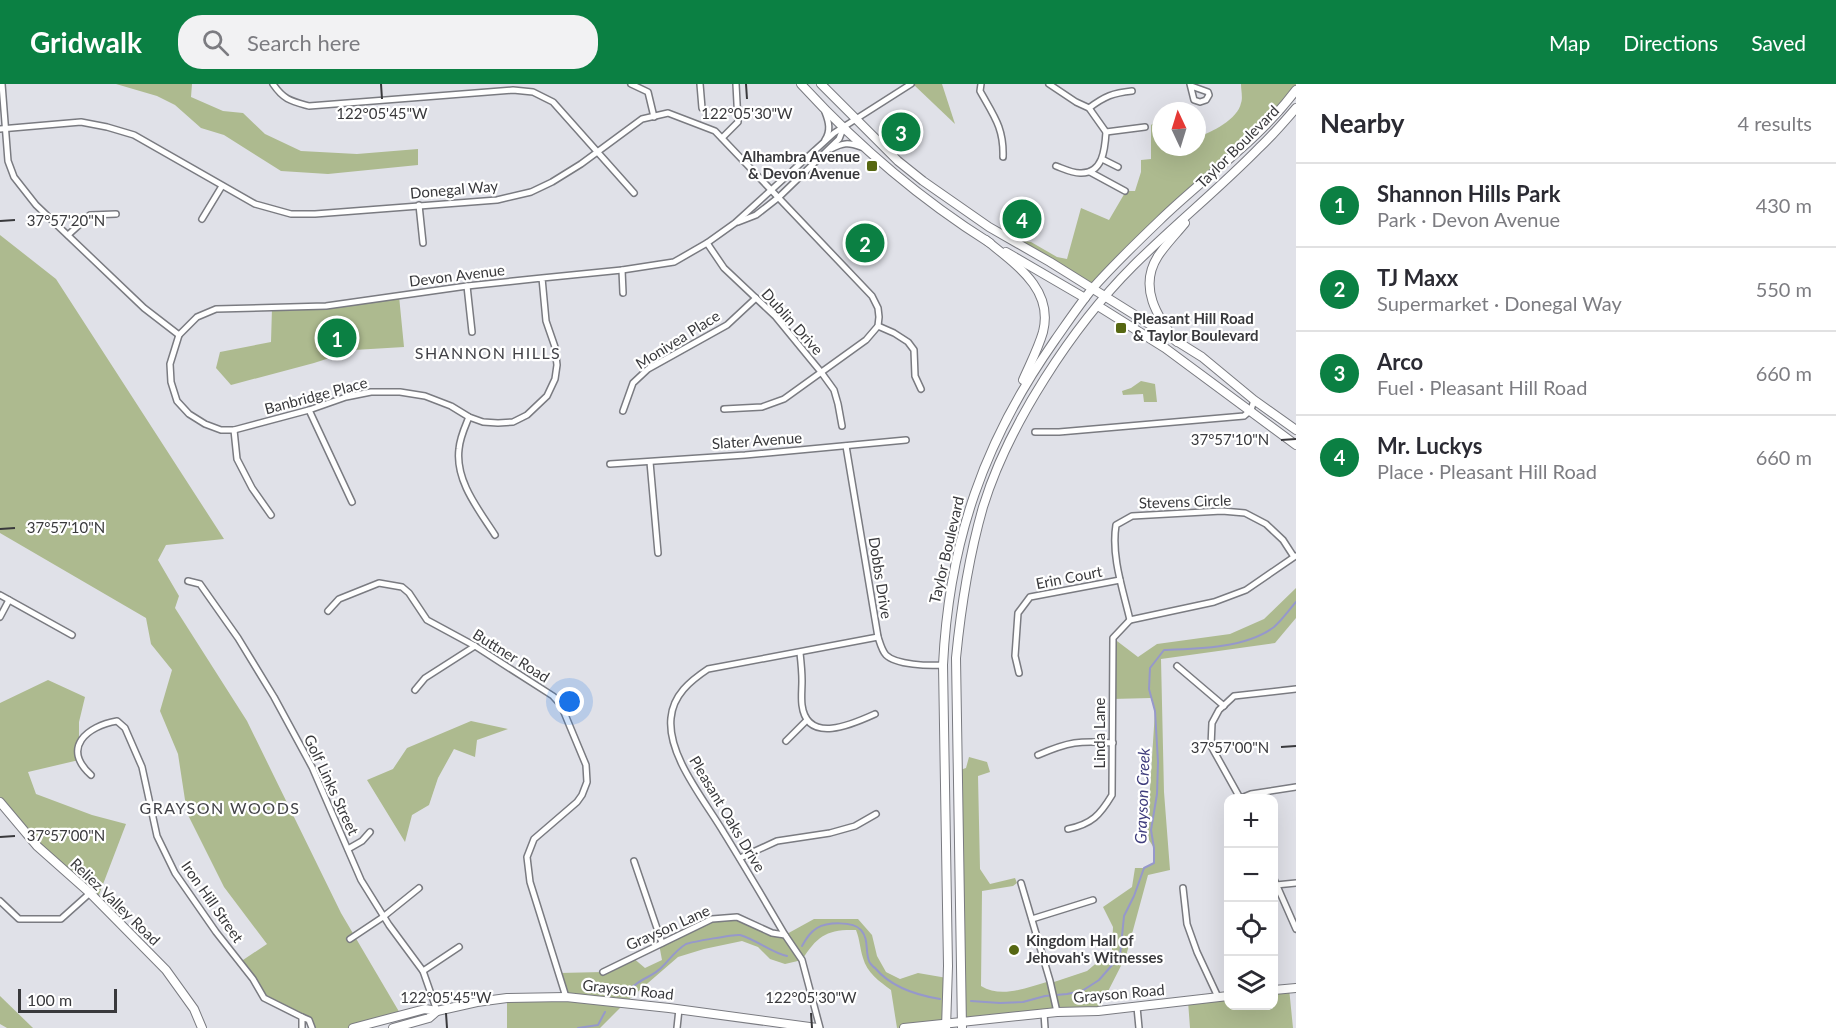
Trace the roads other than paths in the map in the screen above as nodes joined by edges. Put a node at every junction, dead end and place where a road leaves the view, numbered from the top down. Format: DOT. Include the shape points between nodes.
graph roads {
  1 [pos="2,84"];
  2 [pos="273,84"];
  3 [pos="631,84"];
  4 [pos="650,84"];
  5 [pos="700,84"];
  6 [pos="736,84"];
  7 [pos="801,84"];
  8 [pos="821,84"];
  9 [pos="911,84"];
  10 [pos="981,84"];
  11 [pos="1049,84"];
  12 [pos="1296,90"];
  13 [pos="1132,91"];
  14 [pos="648,92"];
  15 [pos="702,108"];
  16 [pos="1089,108"];
  17 [pos="1296,108"];
  18 [pos="825,110"];
  19 [pos="654,117"];
  20 [pos="856,119"];
  21 [pos="1145,127"];
  22 [pos="2,128"];
  23 [pos="843,129"];
  24 [pos="1106,132"];
  25 [pos="722,138"];
  26 [pos="822,145"];
  27 [pos="862,147"];
  28 [pos="826,151"];
  29 [pos="598,152"];
  30 [pos="1004,157"];
  31 [pos="1102,159"];
  32 [pos="1056,166"];
  33 [pos="1118,167"];
  34 [pos="1090,172"];
  35 [pos="222,186"];
  36 [pos="771,189"];
  37 [pos="1125,191"];
  38 [pos="634,193"];
  39 [pos="779,197"];
  40 [pos="1199,204"];
  41 [pos="418,205"];
  42 [pos="116,214"];
  43 [pos="202,219"];
  44 [pos="735,223"];
  45 [pos="68,235"];
  46 [pos="986,240"];
  47 [pos="423,243"];
  48 [pos="707,243"];
  49 [pos="622,270"];
  50 [pos="542,278"];
  51 [pos="467,286"];
  52 [pos="1092,289"];
  53 [pos="623,293"];
  54 [pos="1106,296"];
  55 [pos="756,298"];
  56 [pos="1085,298"];
  57 [pos="1098,306"];
  58 [pos="878,326"];
  59 [pos="471,332"];
  60 [pos="179,336"];
  61 [pos="1177,342"];
  62 [pos="821,372"];
  63 [pos="921,389"];
  64 [pos="1254,400"];
  65 [pos="724,409"];
  66 [pos="309,410"];
  67 [pos="1251,410"];
  68 [pos="623,411"];
  69 [pos="1008,415"];
  70 [pos="469,417"];
  71 [pos="842,426"];
  72 [pos="234,430"];
  73 [pos="1296,430"];
  74 [pos="1035,432"];
  75 [pos="906,440"];
  76 [pos="1296,445"];
  77 [pos="846,446"];
  78 [pos="650,462"];
  79 [pos="610,464"];
  80 [pos="352,502"];
  81 [pos="271,515"];
  82 [pos="495,535"];
  83 [pos="658,553"];
  84 [pos="1295,556"];
  85 [pos="1120,580"];
  86 [pos="188,581"];
  87 [pos="0,595"];
  88 [pos="9,600"];
  89 [pos="328,610"];
  90 [pos="0,617"];
  91 [pos="1130,620"];
  92 [pos="72,635"];
  93 [pos="878,637"];
  94 [pos="475,646"];
  95 [pos="800,653"];
  96 [pos="943,665"];
  97 [pos="1177,666"];
  98 [pos="1019,673"];
  99 [pos="1296,689"];
  100 [pos="414,690"];
  101 [pos="1224,706"];
  102 [pos="875,714"];
  103 [pos="807,720"];
  104 [pos="786,741"];
  105 [pos="1113,743"];
  106 [pos="1038,755"];
  107 [pos="91,775"];
  108 [pos="1296,787"];
  109 [pos="1238,794"];
  110 [pos="1251,794"];
  111 [pos="0,802"];
  112 [pos="876,814"];
  113 [pos="1068,829"];
  114 [pos="370,832"];
  115 [pos="348,849"];
  116 [pos="740,858"];
  117 [pos="633,861"];
  118 [pos="1021,883"];
  119 [pos="1296,883"];
  120 [pos="1278,885"];
  121 [pos="419,888"];
  122 [pos="1183,888"];
  123 [pos="1278,889"];
  124 [pos="90,893"];
  125 [pos="1093,900"];
  126 [pos="0,901"];
  127 [pos="383,917"];
  128 [pos="1032,919"];
  129 [pos="1296,929"];
  130 [pos="786,935"];
  131 [pos="350,939"];
  132 [pos="662,943"];
  133 [pos="459,947"];
  134 [pos="423,971"];
  135 [pos="603,972"];
  136 [pos="1296,988"];
  137 [pos="1278,990"];
  138 [pos="1224,996"];
  139 [pos="566,997"];
  140 [pos="1218,997"];
  141 [pos="1137,1007"];
  142 [pos="1056,1008"];
  143 [pos="679,1009"];
  144 [pos="437,1011"];
  145 [pos="1044,1013"];
  146 [pos="302,1017"];
  147 [pos="774,1025"];
  148 [pos="946,1025"];
  149 [pos="962,1025"];
  150 [pos="202,1028"];
  151 [pos="302,1028"];
  152 [pos="312,1028"];
  153 [pos="353,1028"];
  154 [pos="393,1028"];
  155 [pos="677,1028"];
  156 [pos="818,1028"];
  157 [pos="904,1028"];
  158 [pos="1045,1028"];
  159 [pos="1139,1028"];
  1 -- 22 [label="street"];
  2 -- 29 [label="street" via="281,96 309,106 513,90 534,92 553,102"];
  3 -- 14 [label="street"];
  4 -- 14 [label="street"];
  5 -- 15 [label="street"];
  6 -- 25 [label="street" via="738,122"];
  7 -- 18 [label="main road"];
  8 -- 20 [label="main road"];
  9 -- 20 [label="street, Devon Avenue"];
  10 -- 30 [label="street" via="980,91 1002,133"];
  11 -- 16 [label="street"];
  12 -- 52 [label="main road, Taylor Boulevard" via="1251,140 1162,217"];
  13 -- 16 [label="street" via="1112,94"];
  14 -- 19 [label="street"];
  16 -- 24 [label="street"];
  17 -- 40 [label="main road, Taylor Boulevard"];
  18 -- 23 [label="main road"];
  18 -- 26 [label="street" via="829,127"];
  19 -- 25 [label="street, Donegal Way" via="668,113 715,131"];
  19 -- 29 [label="street, Donegal Way" via="642,119"];
  20 -- 23 [label="street, Devon Avenue"];
  20 -- 52 [label="main road" via="923,182"];
  21 -- 24 [label="street"];
  22 -- 35 [label="street, Donegal Way" via="81,122 106,127 134,135"];
  22 -- 45 [label="street" via="14,177"];
  23 -- 26 [label="street, Devon Avenue"];
  23 -- 27 [label="main road"];
  23 -- 28 [label="street, Devon Avenue"];
  24 -- 31 [label="street"];
  25 -- 36 [label="street, Donegal Way"];
  26 -- 36 [label="street, Devon Avenue"];
  27 -- 28 [label="street" via="842,143"];
  27 -- 46 [label="main road" via="922,196"];
  28 -- 39 [label="street, Devon Avenue"];
  29 -- 38 [label="street"];
  29 -- 41 [label="street, Donegal Way" via="531,192 497,200"];
  31 -- 33 [label="street"];
  31 -- 34 [label="street"];
  32 -- 34 [label="street" via="1071,172"];
  34 -- 37 [label="street"];
  35 -- 41 [label="street, Donegal Way" via="255,204 291,214"];
  35 -- 43 [label="street"];
  36 -- 39 [label="street, Donegal Way"];
  36 -- 44 [label="street, Devon Avenue"];
  39 -- 44 [label="street, Devon Avenue" via="756,215"];
  39 -- 58 [label="street, Donegal Way" via="872,296 878,308"];
  40 -- 54 [label="main road, Taylor Boulevard"];
  40 -- 61 [label="main road" via="1151,270 1149,284 1154,309"];
  41 -- 47 [label="street"];
  42 -- 45 [label="street" via="90,215"];
  44 -- 48 [label="street, Devon Avenue"];
  45 -- 60 [label="street"];
  46 -- 56 [label="main road"];
  46 -- 69 [label="main road" via="1026,273 1045,312 1038,348"];
  48 -- 49 [label="street, Devon Avenue" via="674,262"];
  48 -- 55 [label="street, Dublin Drive" via="724,268"];
  49 -- 50 [label="street, Devon Avenue"];
  49 -- 53 [label="street"];
  50 -- 51 [label="street, Devon Avenue"];
  50 -- 70 [label="street, Banbridge Place" via="546,321 557,365 547,396 513,422 483,422"];
  51 -- 59 [label="street"];
  51 -- 60 [label="street, Devon Avenue" via="326,306 216,309 197,317"];
  52 -- 54 [label="main road"];
  52 -- 56 [label="main road, Taylor Boulevard"];
  54 -- 57 [label="main road, Taylor Boulevard"];
  54 -- 61 [label="main road"];
  55 -- 62 [label="street, Dublin Drive"];
  55 -- 68 [label="street, Monivea Place" via="727,326 648,369 633,383"];
  56 -- 57 [label="main road"];
  56 -- 69 [label="main road, Taylor Boulevard"];
  57 -- 67 [label="main road"];
  57 -- 149 [label="main road, Taylor Boulevard" via="1048,372 1021,420 984,505 970,560 956,679"];
  58 -- 62 [label="street" via="867,340"];
  58 -- 63 [label="street" via="908,342 914,350 915,376"];
  60 -- 72 [label="street, Banbridge Place" via="170,364 177,401 205,424"];
  61 -- 64 [label="main road" via="1202,357"];
  62 -- 65 [label="street" via="784,399 762,407"];
  62 -- 71 [label="street, Dublin Drive" via="834,390"];
  64 -- 67 [label="street"];
  64 -- 73 [label="main road"];
  66 -- 70 [label="street, Banbridge Place" via="354,395 400,392 425,396"];
  66 -- 72 [label="street, Banbridge Place"];
  66 -- 80 [label="street"];
  67 -- 74 [label="street" via="1244,416"];
  67 -- 76 [label="main road"];
  69 -- 96 [label="main road, Taylor Boulevard" via="988,457 965,523 946,618"];
  70 -- 82 [label="street" via="458,452 460,472"];
  72 -- 81 [label="street" via="237,459"];
  75 -- 77 [label="street, Slater Avenue"];
  77 -- 78 [label="street, Slater Avenue"];
  77 -- 93 [label="street, Dobbs Drive"];
  78 -- 79 [label="street, Slater Avenue"];
  78 -- 83 [label="street"];
  84 -- 85 [label="street, Stevens Circle" via="1266,524 1245,513 1132,516 1116,525 1114,540"];
  84 -- 91 [label="street" via="1246,590 1214,602"];
  85 -- 91 [label="street"];
  85 -- 98 [label="street, Erin Court" via="1030,597 1018,614 1015,656"];
  86 -- 115 [label="street, Golf Links Street" via="200,584 274,697 312,767"];
  87 -- 88 [label="street"];
  88 -- 90 [label="street"];
  88 -- 92 [label="street"];
  89 -- 94 [label="street, Buttner Road" via="339,599 379,583 391,584 409,593 427,620"];
  91 -- 105 [label="street, Linda Lane" via="1113,638"];
  93 -- 95 [label="street, Pleasant Oaks Drive"];
  93 -- 96 [label="street, Dobbs Drive" via="884,653 892,660"];
  94 -- 100 [label="street" via="425,678"];
  94 -- 139 [label="street, Buttner Road" via="553,696 561,705 586,765 587,782 582,795 534,839 527,857 530,882"];
  95 -- 103 [label="street" via="802,706"];
  95 -- 116 [label="street, Pleasant Oaks Drive" via="708,669 677,697 671,718 672,740 690,779"];
  96 -- 148 [label="main road, Taylor Boulevard"];
  97 -- 101 [label="street"];
  99 -- 101 [label="street" via="1234,696"];
  101 -- 109 [label="street" via="1212,723 1211,746"];
  102 -- 103 [label="street" via="835,729 820,728"];
  103 -- 104 [label="street"];
  105 -- 106 [label="street" via="1068,743"];
  105 -- 113 [label="street, Linda Lane" via="1112,795 1099,816"];
  107 -- 146 [label="street, Iron Hill Street" via="79,760 79,742 91,730 117,721 125,728 142,767 157,836 175,873 264,998"];
  108 -- 110 [label="street"];
  111 -- 124 [label="main road, Reliez Valley Road" via="37,846"];
  112 -- 116 [label="street" via="855,826 777,841"];
  114 -- 115 [label="street"];
  115 -- 127 [label="street, Golf Links Street"];
  116 -- 130 [label="street, Pleasant Oaks Drive"];
  117 -- 132 [label="street"];
  118 -- 128 [label="street"];
  119 -- 120 [label="street"];
  121 -- 127 [label="street"];
  122 -- 140 [label="street" via="1187,924"];
  123 -- 129 [label="street"];
  124 -- 126 [label="street" via="61,919 19,919"];
  124 -- 150 [label="main road, Reliez Valley Road" via="166,970 194,1009"];
  125 -- 128 [label="street"];
  127 -- 131 [label="street"];
  127 -- 134 [label="street, Golf Links Street"];
  128 -- 142 [label="street"];
  130 -- 132 [label="street, Grayson Lane" via="737,917 712,919"];
  130 -- 156 [label="street" via="801,960"];
  132 -- 135 [label="street, Grayson Lane"];
  133 -- 134 [label="street"];
  134 -- 144 [label="street, Golf Links Street"];
  136 -- 137 [label="main road"];
  138 -- 140 [label="main road, Grayson Road"];
  139 -- 143 [label="main road, Grayson Road"];
  139 -- 144 [label="main road, Grayson Road" via="507,998"];
  140 -- 141 [label="main road, Grayson Road"];
  141 -- 142 [label="main road, Grayson Road" via="1098,1011"];
  141 -- 159 [label="street"];
  142 -- 145 [label="main road, Grayson Road"];
  143 -- 147 [label="main road, Grayson Road"];
  143 -- 155 [label="street"];
  144 -- 153 [label="main road, Grayson Road" via="425,1009"];
  144 -- 154 [label="main road, Grayson Road" via="429,1018"];
  145 -- 149 [label="main road, Grayson Road"];
  145 -- 158 [label="street"];
  146 -- 151 [label="street"];
  146 -- 152 [label="street, Iron Hill Street" via="309,1020"];
  147 -- 156 [label="main road, Grayson Road"];
  148 -- 149 [label="main road, Grayson Road"];
  148 -- 157 [label="main road, Grayson Road"];
}
